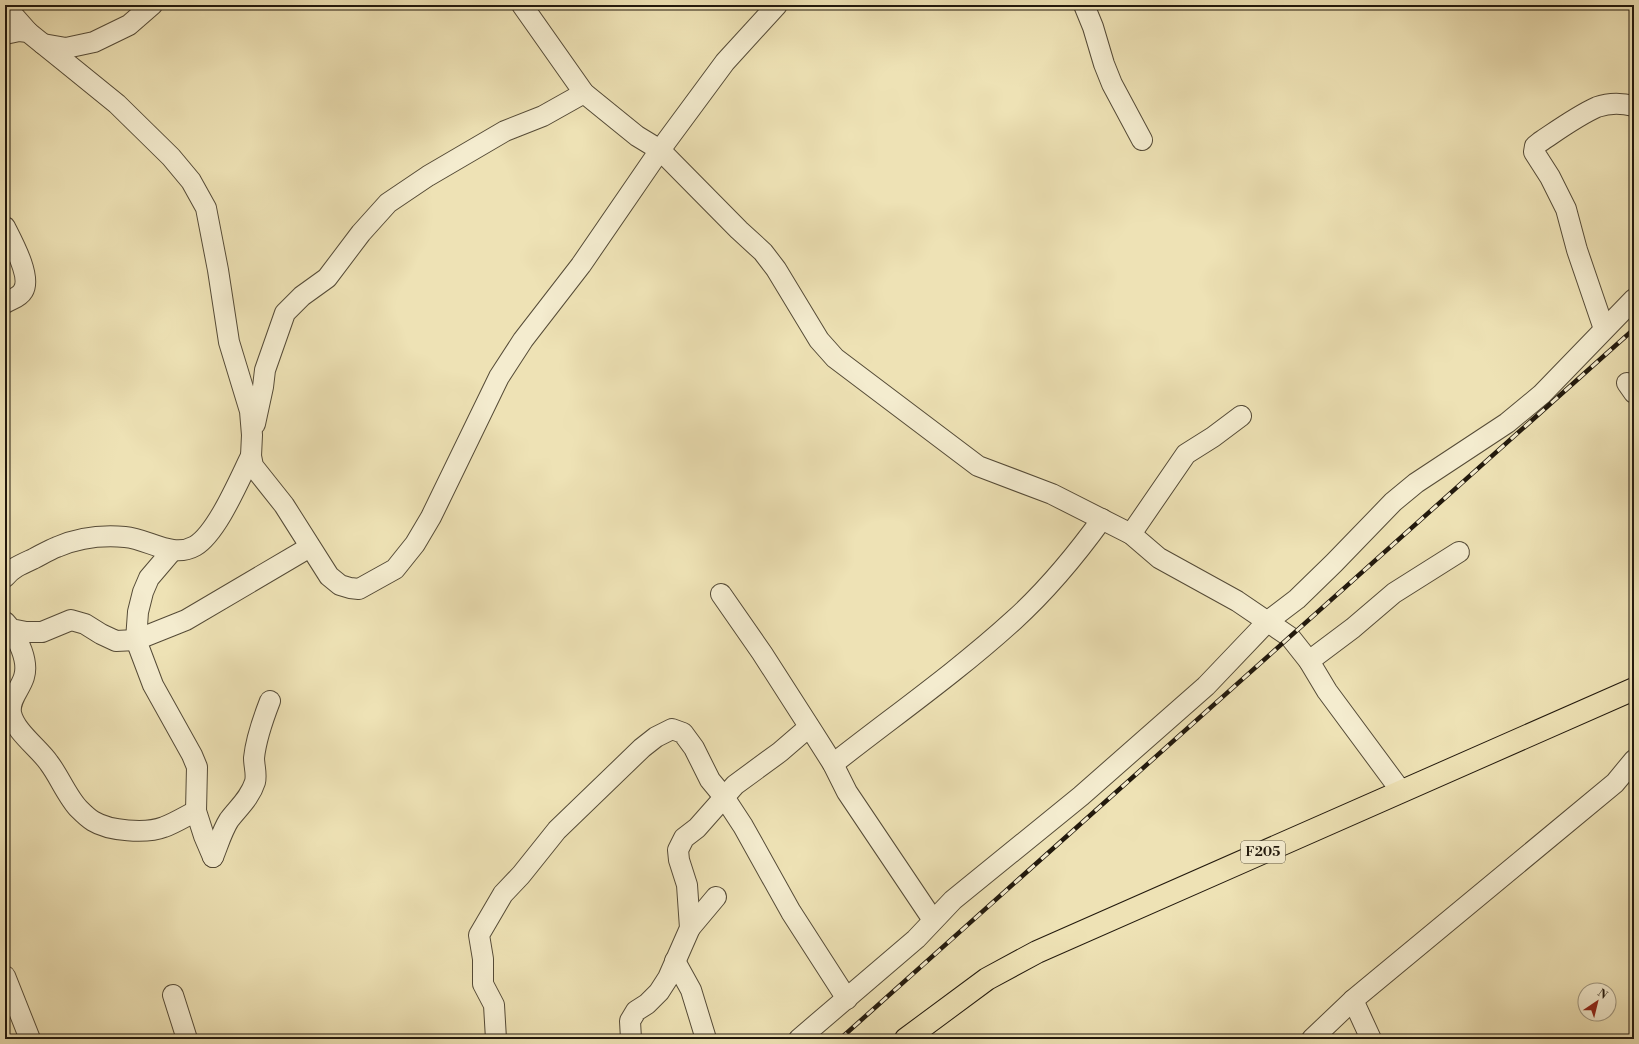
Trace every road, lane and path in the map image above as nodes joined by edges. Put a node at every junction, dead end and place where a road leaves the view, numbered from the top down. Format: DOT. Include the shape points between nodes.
graph roads {
  1 [pos="152,5"];
  2 [pos="522,5"];
  3 [pos="777,5"];
  4 [pos="1084,5"];
  5 [pos="5,6"];
  6 [pos="5,34"];
  7 [pos="35,38"];
  8 [pos="584,93"];
  9 [pos="1634,106"];
  10 [pos="1142,140"];
  11 [pos="660,150"];
  12 [pos="5,227"];
  13 [pos="1634,299"];
  14 [pos="5,303"];
  15 [pos="1604,329"];
  16 [pos="1241,416"];
  17 [pos="252,435"];
  18 [pos="251,456"];
  19 [pos="1102,519"];
  20 [pos="1131,534"];
  21 [pos="310,547"];
  22 [pos="172,551"];
  23 [pos="1459,552"];
  24 [pos="5,577"];
  25 [pos="721,594"];
  26 [pos="1268,621"];
  27 [pos="8,626"];
  28 [pos="136,640"];
  29 [pos="1309,661"];
  30 [pos="1634,689"];
  31 [pos="270,701"];
  32 [pos="809,727"];
  33 [pos="1634,760"];
  34 [pos="833,764"];
  35 [pos="1634,771"];
  36 [pos="1615,783"];
  37 [pos="1401,791"];
  38 [pos="724,797"];
  39 [pos="196,811"];
  40 [pos="716,897"];
  41 [pos="933,920"];
  42 [pos="690,928"];
  43 [pos="675,961"];
  44 [pos="5,977"];
  45 [pos="173,995"];
  46 [pos="847,999"];
  47 [pos="1353,1000"];
  48 [pos="913,1037"];
  49 [pos="30,1039"];
  50 [pos="187,1039"];
  51 [pos="496,1039"];
  52 [pos="631,1039"];
  53 [pos="706,1039"];
  54 [pos="799,1039"];
  55 [pos="1312,1039"];
  56 [pos="1371,1039"];
  1 -- 7 [label="street" via="129,25 94,42 66,48"];
  2 -- 8 [label="street"];
  3 -- 11 [label="street" via="725,62"];
  4 -- 10 [label="street" via="1112,84"];
  5 -- 7 [label="street"];
  6 -- 7 [label="street" via="18,30"];
  7 -- 17 [label="street" via="117,104 171,157 191,181 206,208 229,342 250,411"];
  8 -- 11 [label="street"];
  8 -- 17 [label="street" via="543,116 506,130 388,203 361,233 327,278 302,296 285,313 265,370"];
  9 -- 15 [label="street" via="1612,104 1597,107 1540,142 1535,146 1534,152 1566,209"];
  11 -- 19 [label="street" via="763,252 776,268 819,340 835,358 978,466 1052,494"];
  11 -- 21 [label="street" via="582,265 523,340 503,371 431,516 415,544 395,569 359,589 350,588 340,585 329,576"];
  12 -- 14 [label="street" via="24,268 25,287 18,296"];
  13 -- 15 [label="street"];
  15 -- 26 [label="street" via="1542,394 1507,423 1422,479 1393,502 1302,594"];
  16 -- 20 [label="street" via="1186,454"];
  17 -- 18 [label="street"];
  18 -- 21 [label="street" via="253,466 284,505"];
  18 -- 22 [label="street" via="229,500 209,532 196,545 184,551"];
  19 -- 20 [label="street"];
  19 -- 34 [label="street" via="1079,551 1014,620"];
  20 -- 26 [label="street" via="1159,558"];
  21 -- 28 [label="street" via="186,620"];
  22 -- 24 [label="street" via="126,537 89,538 56,547 16,567"];
  22 -- 28 [label="street" via="149,578 143,592 138,612"];
  23 -- 29 [label="street" via="1394,594"];
  25 -- 32 [label="street"];
  26 -- 29 [label="street" via="1290,636"];
  26 -- 41 [label="street" via="1206,686 1081,796 953,900"];
  27 -- 28 [label="street" via="26,632 42,632 71,620 85,624 116,641"];
  27 -- 39 [label="street" via="21,646 25,676 10,704 11,715 49,763 78,808 93,821 141,831 164,827"];
  28 -- 39 [label="street" via="153,685 197,767"];
  29 -- 37 [label="street" via="1327,691"];
  30 -- 37 [label="main road, F205"];
  31 -- 39 [label="street" via="254,758 254,783 226,827 213,857"];
  32 -- 34 [label="street"];
  32 -- 38 [label="street" via="735,785"];
  33 -- 36 [label="street"];
  34 -- 41 [label="street" via="847,792"];
  35 -- 36 [label="street"];
  36 -- 47 [label="street"];
  37 -- 48 [label="main road, F205" via="1037,952 987,979"];
  38 -- 42 [label="street" via="697,828 684,838 678,850 687,886"];
  38 -- 46 [label="street" via="791,912"];
  38 -- 51 [label="street" via="710,780 694,748 683,733 672,729 642,748 557,830 504,894 479,935 483,959 483,984 494,1005"];
  40 -- 42 [label="street"];
  41 -- 46 [label="street" via="916,939"];
  42 -- 43 [label="street"];
  43 -- 52 [label="street" via="659,992 636,1011 630,1021"];
  43 -- 53 [label="street" via="691,990"];
  44 -- 49 [label="street"];
  45 -- 50 [label="street"];
  46 -- 54 [label="street"];
  47 -- 55 [label="street"];
  47 -- 56 [label="street"];
}
